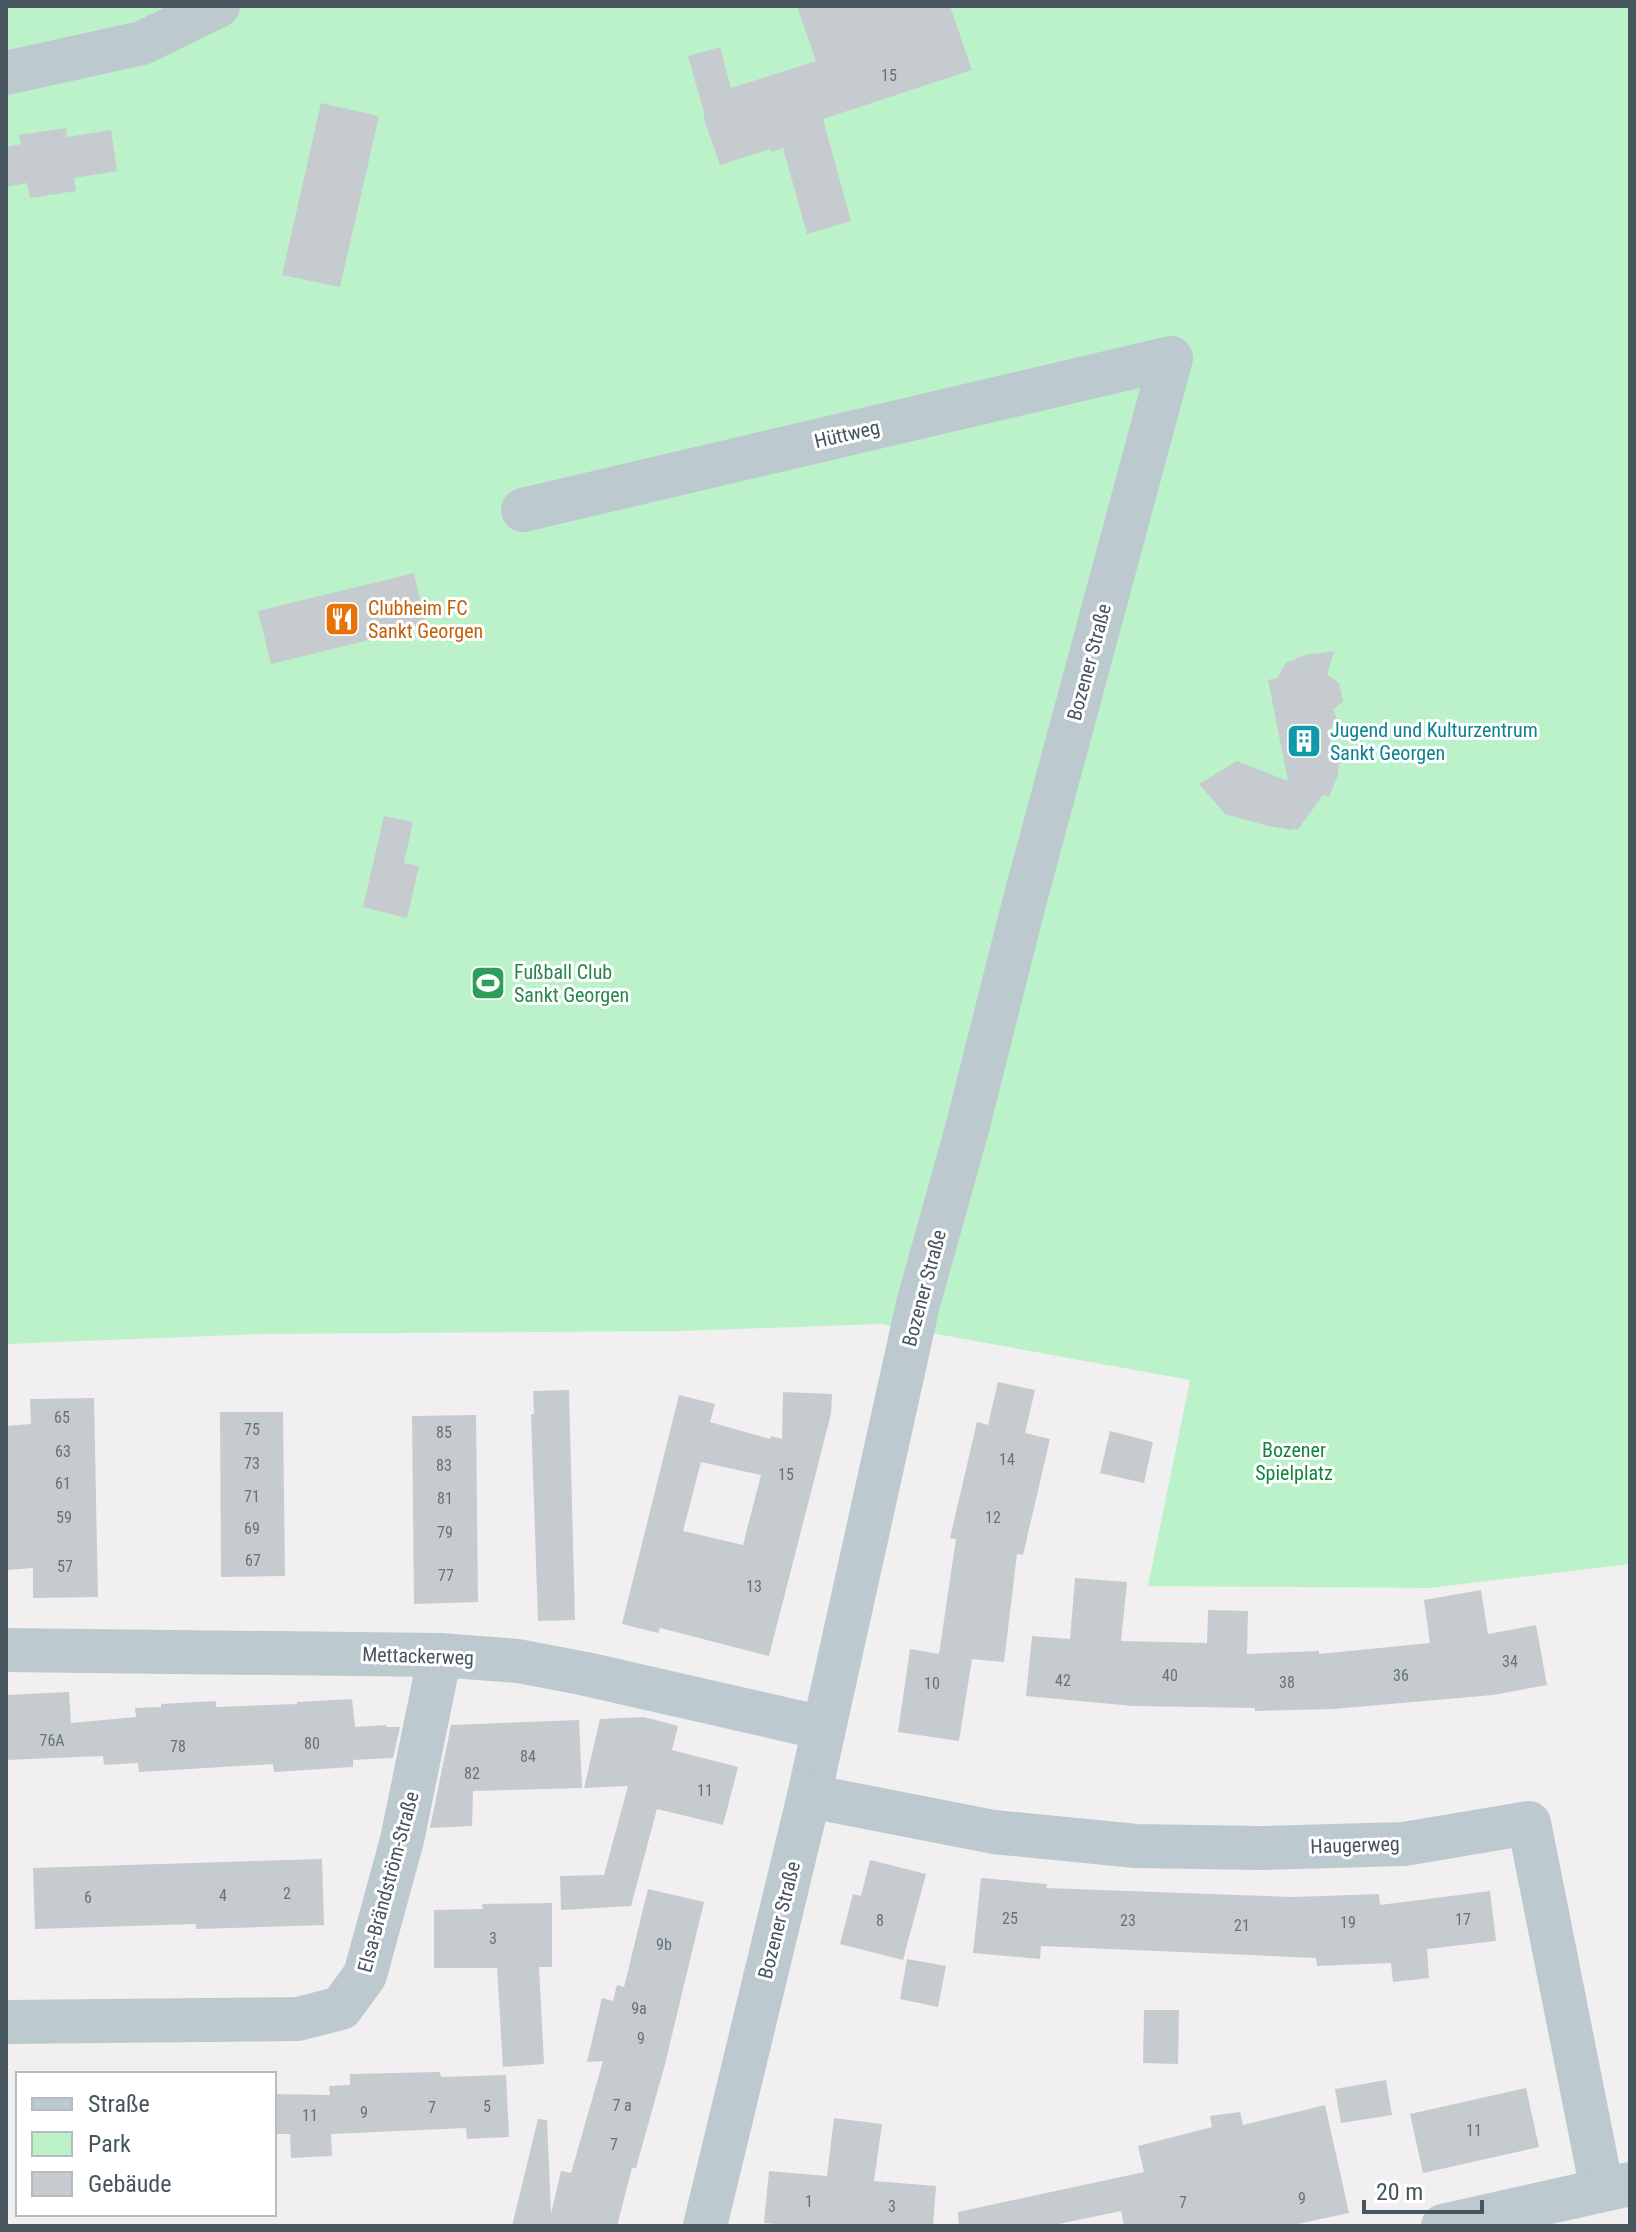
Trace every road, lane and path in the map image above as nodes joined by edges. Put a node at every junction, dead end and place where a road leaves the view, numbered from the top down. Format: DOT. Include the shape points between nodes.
graph roads {
  1 [pos="218,6"];
  2 [pos="6,73"];
  3 [pos="1171,358"];
  4 [pos="523,510"];
  5 [pos="6,1650"];
  6 [pos="440,1655"];
  7 [pos="823,1728"];
  8 [pos="809,1796"];
  9 [pos="6,2022"];
  10 [pos="1623,2188"];
  11 [pos="705,2226"];
  12 [pos="1443,2226"];
  1 -- 2 [label="street" via="142,43"];
  3 -- 4 [label="street, Hüttweg"];
  3 -- 7 [label="street, Bozener Straße" via="918,1304"];
  5 -- 6 [label="street, Mettackerweg"];
  6 -- 7 [label="street, Mettackerweg" via="532,1663"];
  6 -- 9 [label="street, Elsa-Brändström-Straße" via="402,1840 365,1975 341,2008 298,2019"];
  7 -- 8 [label="street, Bozener Straße"];
  8 -- 10 [label="street, Haugerweg" via="994,1832 1136,1846 1404,1844 1529,1823"];
  8 -- 11 [label="street, Bozener Straße"];
  10 -- 12 [label="street"];
}
